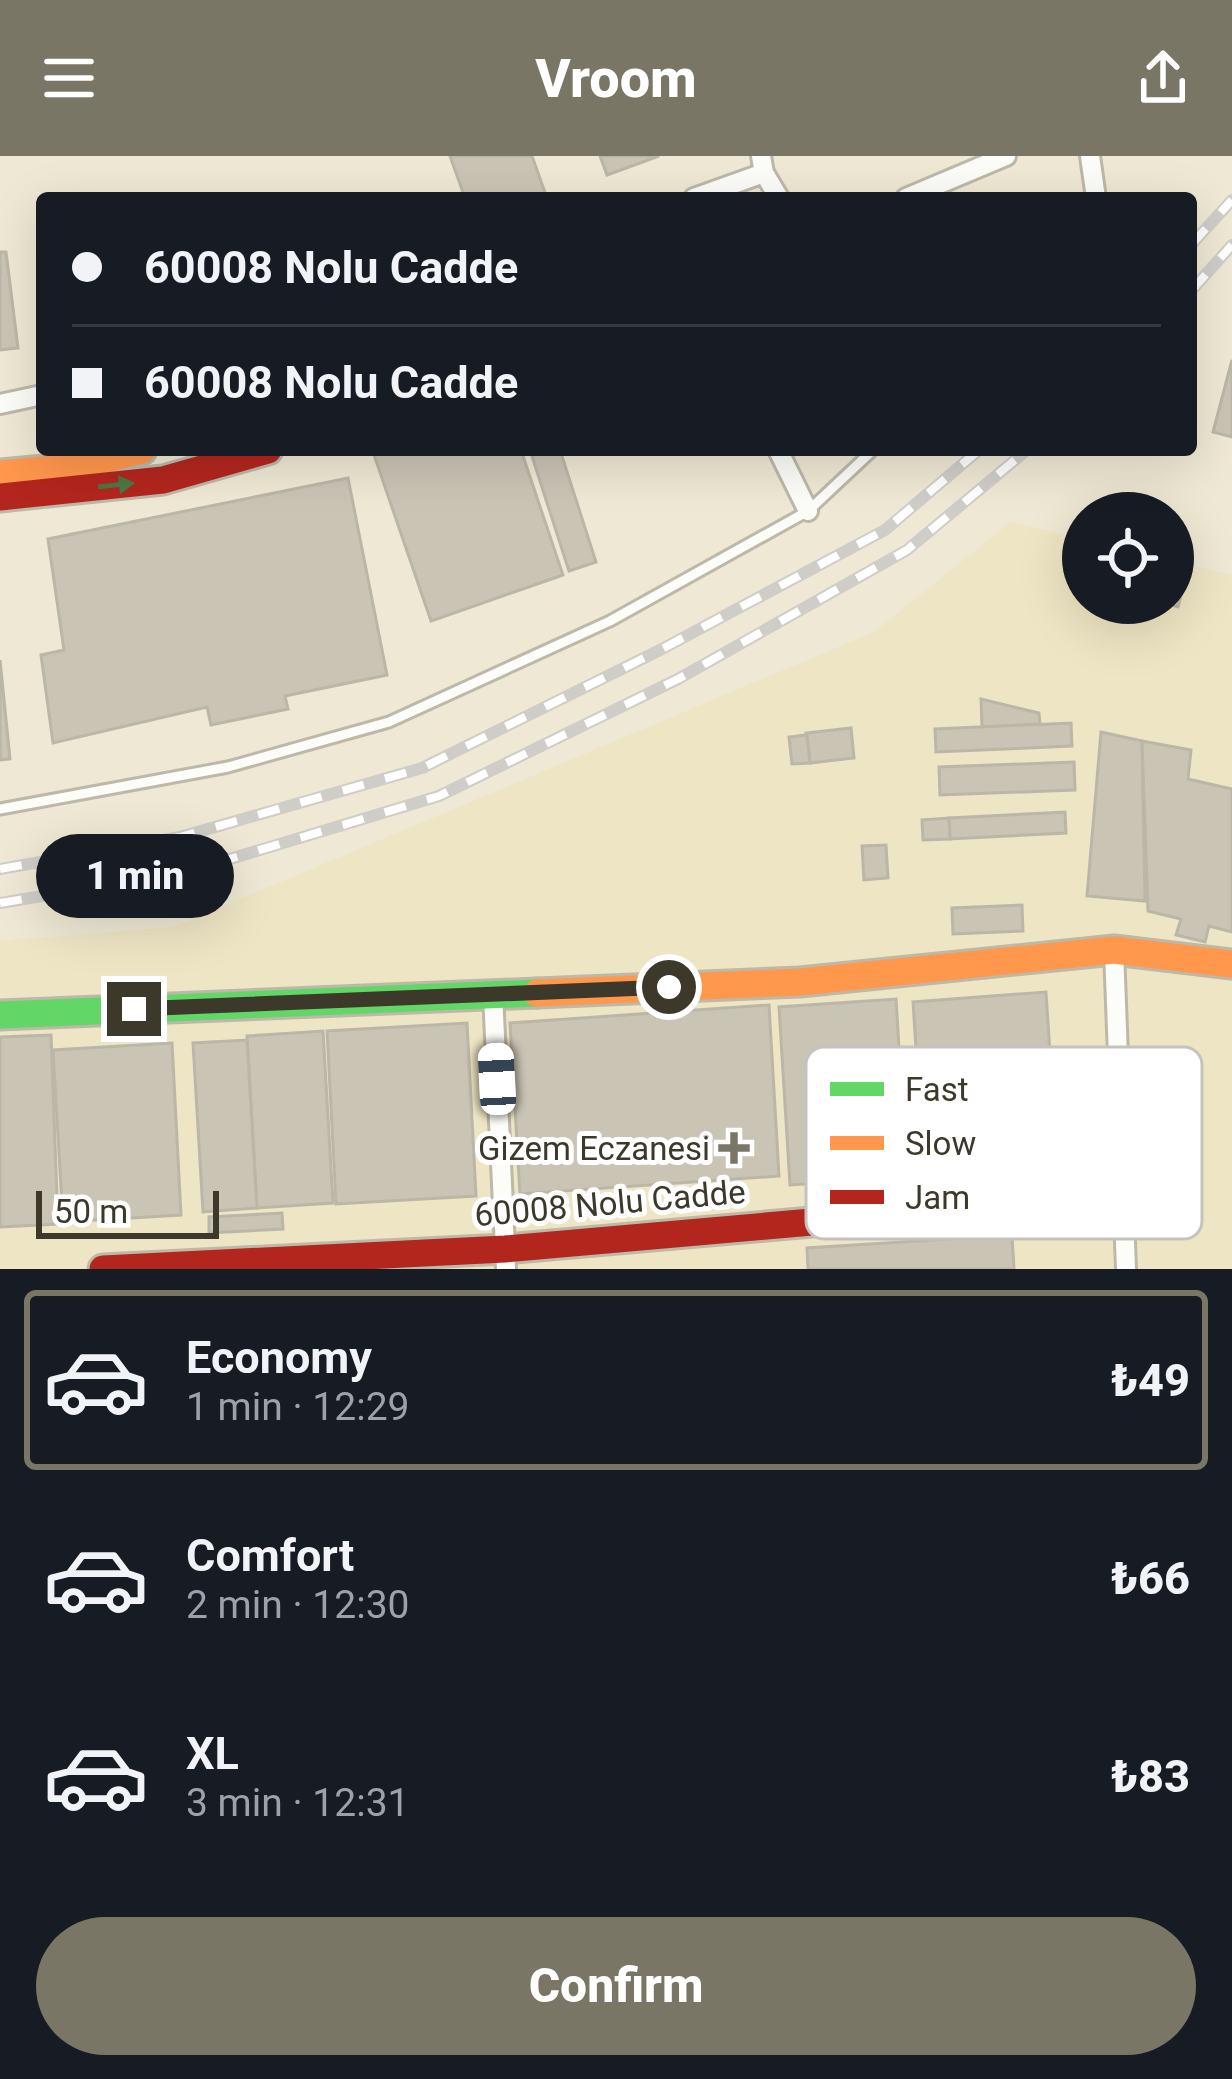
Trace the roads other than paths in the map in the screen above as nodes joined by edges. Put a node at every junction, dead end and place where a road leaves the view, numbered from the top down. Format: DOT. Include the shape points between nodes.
graph roads {
  1 [pos="1006,156"];
  2 [pos="1090,156"];
  3 [pos="762,165"];
  4 [pos="706,192"];
  5 [pos="776,192"];
  6 [pos="920,192"];
  7 [pos="1095,192"];
  8 [pos="36,395"];
  9 [pos="0,404"];
  10 [pos="118,456"];
  11 [pos="248,456"];
  12 [pos="781,456"];
  13 [pos="867,456"];
  14 [pos="0,474"];
  15 [pos="0,497"];
  16 [pos="808,511"];
  17 [pos="0,809"];
  18 [pos="1114,950"];
  19 [pos="1232,964"];
  20 [pos="493,994"];
  21 [pos="0,1015"];
  22 [pos="1117,1047"];
  23 [pos="806,1228"];
  24 [pos="1124,1239"];
  25 [pos="506,1259"];
  26 [pos="103,1269"];
  27 [pos="1126,1269"];
  1 -- 6 [label="street"];
  2 -- 7 [label="street"];
  3 -- 4 [label="street"];
  3 -- 5 [label="street"];
  8 -- 9 [label="street"];
  10 -- 14 [label="street"];
  15 -- 11 [label="street, one-way" via="163,481"];
  12 -- 16 [label="street"];
  13 -- 16 [label="lane"];
  16 -- 17 [label="lane" via="610,621 389,722 228,767"];
  18 -- 19 [label="street"];
  18 -- 20 [label="street" via="800,982"];
  18 -- 22 [label="street"];
  20 -- 21 [label="street"];
  20 -- 25 [label="street"];
  23 -- 25 [label="street, 60008 Nolu Cadde"];
  24 -- 27 [label="street"];
  25 -- 26 [label="street, 60008 Nolu Cadde"];
}
